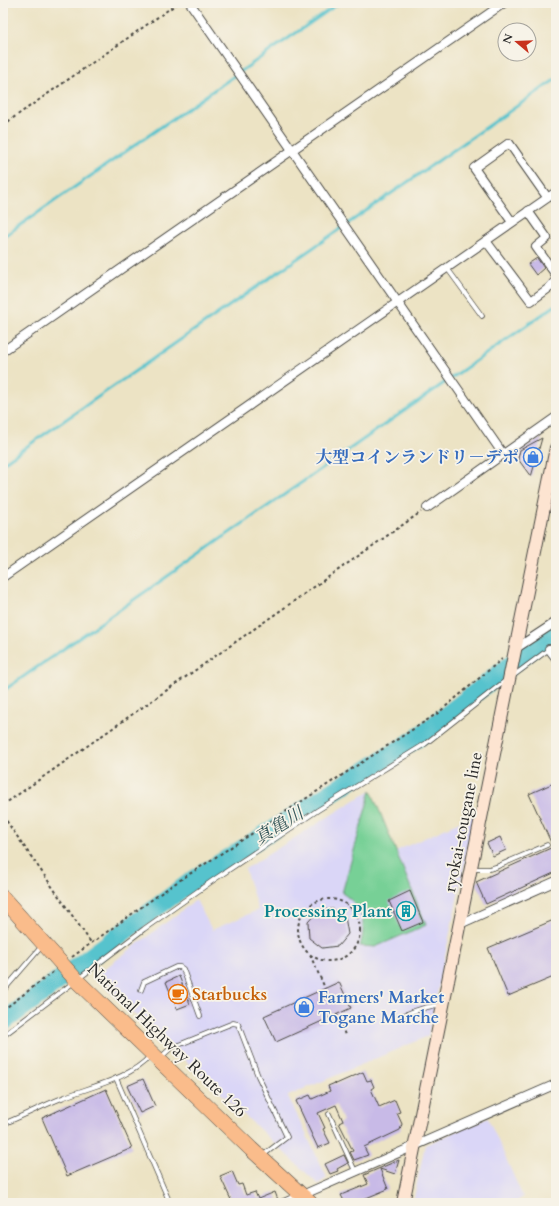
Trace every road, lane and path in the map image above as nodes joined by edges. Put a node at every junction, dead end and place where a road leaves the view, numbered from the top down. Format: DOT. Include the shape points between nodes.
graph roads {
  1 [pos="178,3"];
  2 [pos="190,3"];
  3 [pos="504,3"];
  4 [pos="3,125"];
  5 [pos="292,150"];
  6 [pos="556,192"];
  7 [pos="547,197"];
  8 [pos="528,211"];
  9 [pos="512,222"];
  10 [pos="486,241"];
  11 [pos="446,268"];
  12 [pos="556,275"];
  13 [pos="556,280"];
  14 [pos="398,302"];
  15 [pos="482,316"];
  16 [pos="3,351"];
  17 [pos="556,418"];
  18 [pos="556,448"];
  19 [pos="503,454"];
  20 [pos="427,508"];
  21 [pos="3,577"];
  22 [pos="556,622"];
  23 [pos="553,647"];
  24 [pos="515,649"];
  25 [pos="556,658"];
  26 [pos="509,678"];
  27 [pos="3,804"];
  28 [pos="3,816"];
  29 [pos="547,846"];
  30 [pos="471,869"];
  31 [pos="556,881"];
  32 [pos="3,898"];
  33 [pos="460,924"];
  34 [pos="44,944"];
  35 [pos="92,944"];
  36 [pos="309,954"];
  37 [pos="63,964"];
  38 [pos="78,980"];
  39 [pos="324,988"];
  40 [pos="141,990"];
  41 [pos="3,991"];
  42 [pos="442,1005"];
  43 [pos="3,1010"];
  44 [pos="337,1015"];
  45 [pos="404,1015"];
  46 [pos="200,1016"];
  47 [pos="346,1035"];
  48 [pos="3,1036"];
  49 [pos="156,1056"];
  50 [pos="116,1078"];
  51 [pos="556,1084"];
  52 [pos="329,1114"];
  53 [pos="3,1124"];
  54 [pos="414,1146"];
  55 [pos="260,1157"];
  56 [pos="356,1172"];
  57 [pos="306,1199"];
  58 [pos="170,1203"];
  59 [pos="284,1203"];
  60 [pos="403,1203"];
  1 -- 4 [label="path"];
  2 -- 5 [label="street"];
  3 -- 5 [label="street"];
  5 -- 14 [label="street"];
  5 -- 16 [label="street"];
  6 -- 7 [label="street"];
  7 -- 8 [label="street"];
  7 -- 9 [label="street" via="510,143 474,168"];
  8 -- 9 [label="street"];
  8 -- 12 [label="street" via="547,238 536,247"];
  9 -- 10 [label="street"];
  10 -- 11 [label="street"];
  10 -- 13 [label="street" via="531,300"];
  11 -- 14 [label="street"];
  11 -- 15 [label="lane"];
  14 -- 19 [label="street"];
  14 -- 21 [label="street"];
  17 -- 19 [label="street"];
  18 -- 24 [label="main road, ryokai-tougane line"];
  19 -- 20 [label="street"];
  20 -- 27 [label="path"];
  22 -- 24 [label="street"];
  23 -- 25 [label="street"];
  23 -- 26 [label="lane"];
  24 -- 26 [label="main road, ryokai-tougane line"];
  24 -- 35 [label="path" via="438,712 171,886"];
  26 -- 30 [label="main road, ryokai-tougane line"];
  26 -- 38 [label="lane" via="425,744 318,810 215,879"];
  28 -- 35 [label="path"];
  29 -- 30 [label="lane" via="496,868"];
  30 -- 33 [label="main road, ryokai-tougane line"];
  31 -- 33 [label="street"];
  32 -- 34 [label="highway, National Highway Route 126"];
  33 -- 42 [label="main road, ryokai-tougane line"];
  34 -- 37 [label="highway, National Highway Route 126"];
  34 -- 41 [label="lane"];
  35 -- 37 [label="path"];
  36 -- 36 [label="path" via="298,936 298,926 306,909 314,903 328,899 350,907 359,925 359,936 355,946 348,954 328,961"];
  36 -- 39 [label="path"];
  37 -- 38 [label="highway, National Highway Route 126"];
  37 -- 43 [label="path"];
  38 -- 48 [label="lane"];
  38 -- 49 [label="highway, National Highway Route 126"];
  40 -- 46 [label="lane" via="144,982 180,967 184,969"];
  42 -- 45 [label="lane" via="415,1010"];
  42 -- 54 [label="main road, ryokai-tougane line"];
  44 -- 47 [label="path"];
  49 -- 50 [label="lane"];
  49 -- 55 [label="highway, National Highway Route 126"];
  49 -- 55 [label="lane" via="233,1023 238,1024 258,1076 287,1137"];
  50 -- 53 [label="lane"];
  50 -- 58 [label="lane"];
  51 -- 54 [label="street"];
  52 -- 56 [label="lane"];
  54 -- 56 [label="street"];
  54 -- 60 [label="main road, ryokai-tougane line"];
  55 -- 57 [label="highway, National Highway Route 126"];
  56 -- 57 [label="street"];
  57 -- 59 [label="street"];
}
